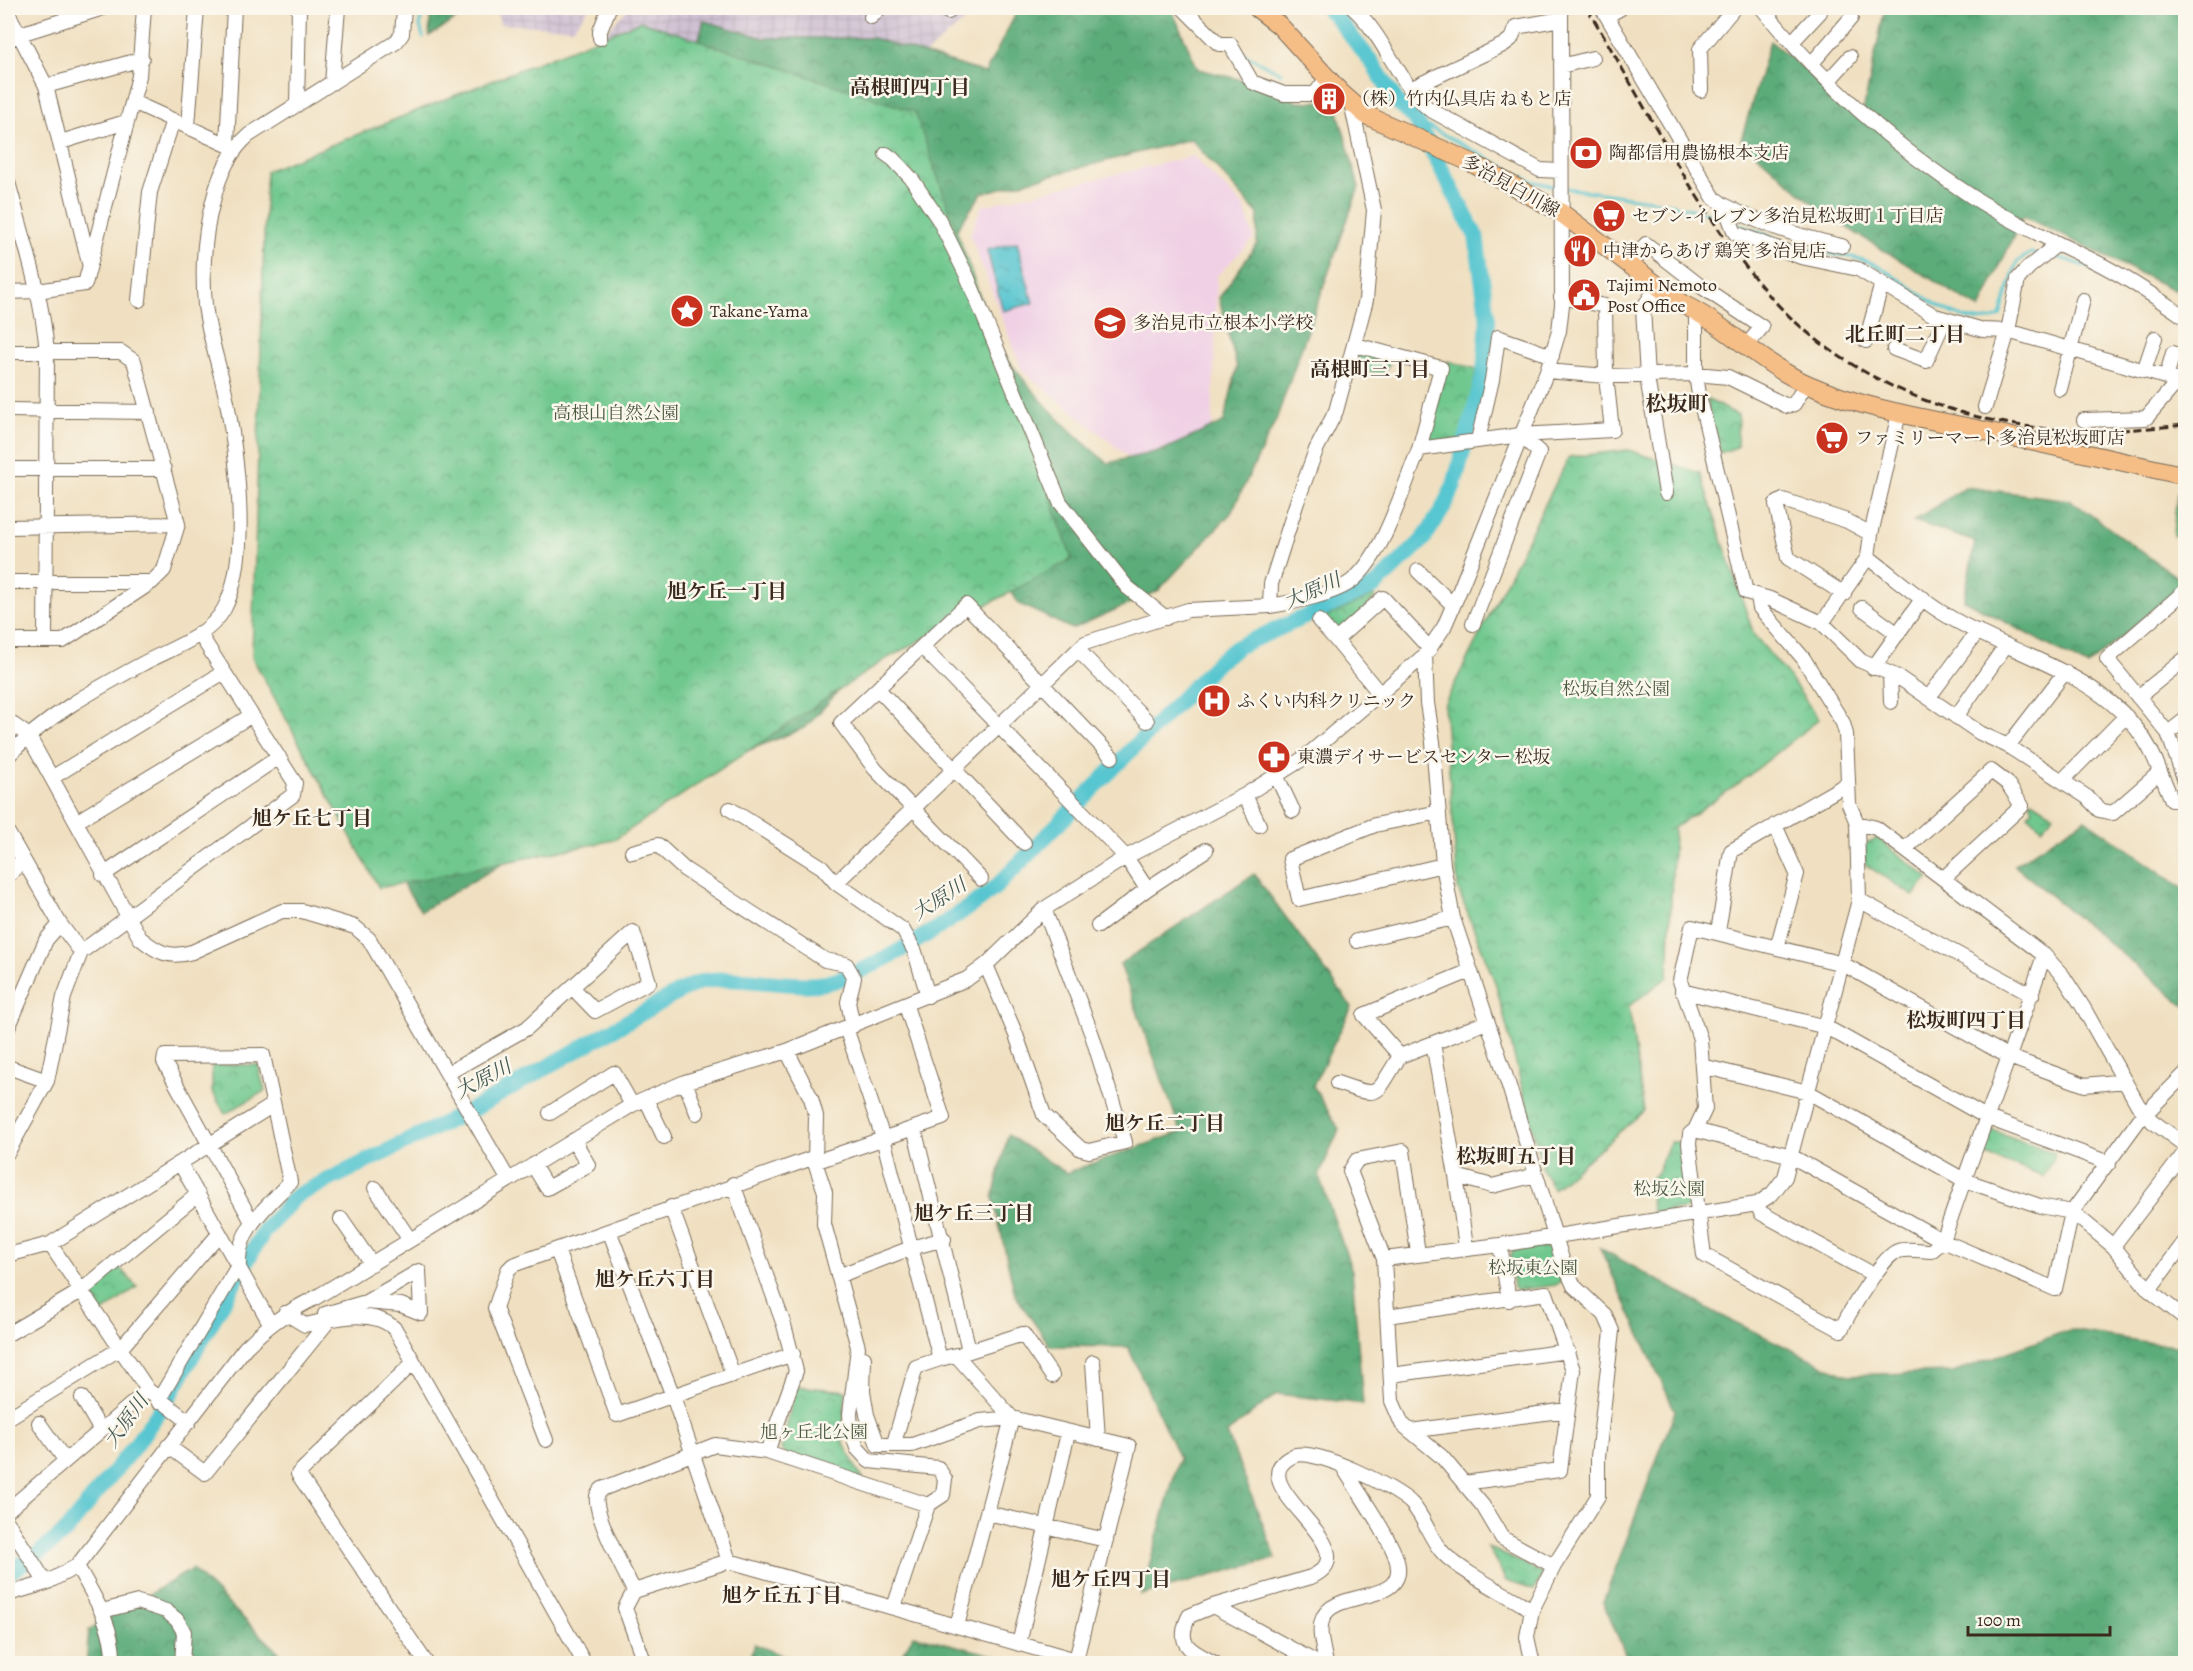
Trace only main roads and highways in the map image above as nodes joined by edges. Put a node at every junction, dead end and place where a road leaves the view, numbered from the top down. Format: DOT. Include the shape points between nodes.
graph roads {
  1 [pos="1257,8"];
  2 [pos="2186,476"];
  1 -- 2 [label="main road, 多治見白川線" via="1279,25 1366,115 1560,203 1630,266 1745,347 1806,384 1899,413"];
}
